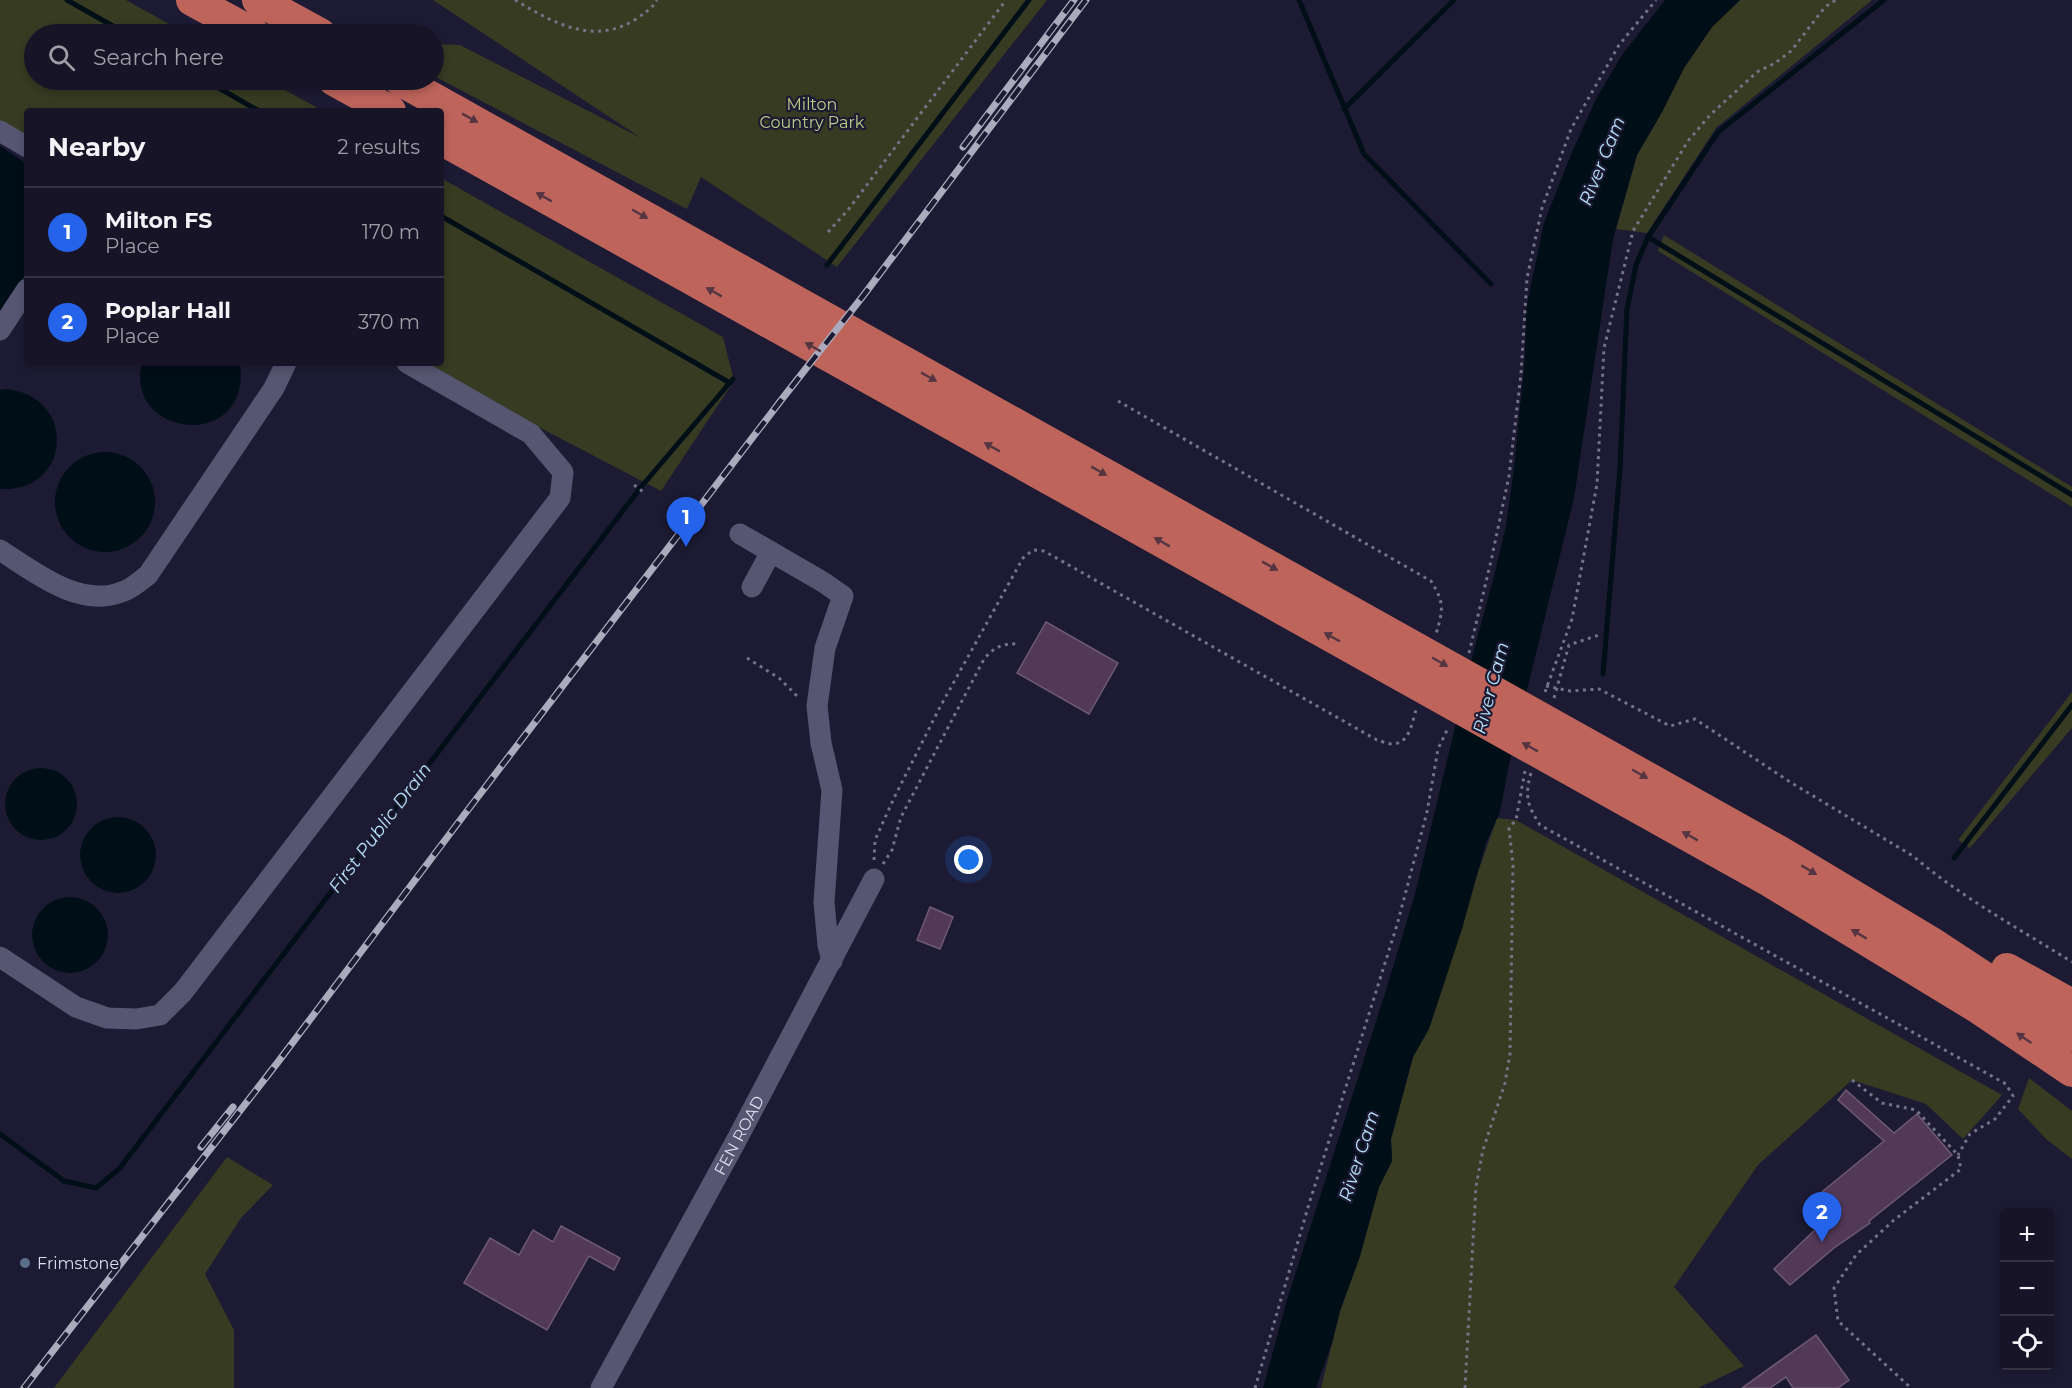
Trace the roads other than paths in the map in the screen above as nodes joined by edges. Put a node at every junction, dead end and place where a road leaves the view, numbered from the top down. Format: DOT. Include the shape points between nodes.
graph roads {
  1 [pos="192,0"];
  2 [pos="258,0"];
  3 [pos="236,24"];
  4 [pos="302,24"];
  5 [pos="352,90"];
  6 [pos="418,90"];
  7 [pos="385,108"];
  8 [pos="0,131"];
  9 [pos="444,141"];
  10 [pos="24,145"];
  11 [pos="24,294"];
  12 [pos="0,330"];
  13 [pos="869,361"];
  14 [pos="285,366"];
  15 [pos="412,366"];
  16 [pos="740,534"];
  17 [pos="0,550"];
  18 [pos="771,552"];
  19 [pos="752,587"];
  20 [pos="1585,760"];
  21 [pos="874,879"];
  22 [pos="1930,942"];
  23 [pos="0,957"];
  24 [pos="832,961"];
  25 [pos="2072,1005"];
  26 [pos="2072,1035"];
  27 [pos="2072,1071"];
  28 [pos="601,1388"];
  1 -- 3 [label="highway"];
  2 -- 4 [label="highway"];
  5 -- 7 [label="highway"];
  6 -- 13 [label="highway, one-way" via="788,297"];
  8 -- 10 [label="street"];
  13 -- 9 [label="highway, one-way" via="765,321"];
  11 -- 12 [label="street"];
  13 -- 20 [label="highway, one-way" via="1389,633"];
  20 -- 13 [label="highway, one-way" via="1383,665"];
  14 -- 17 [label="street" via="274,388 148,575 124,592 96,597 57,586"];
  15 -- 23 [label="street" via="531,434 563,472 560,498 191,983 160,1015 108,1018 76,1007"];
  16 -- 18 [label="street"];
  18 -- 19 [label="street"];
  18 -- 24 [label="street" via="843,596 825,648 817,706 832,790 824,902"];
  20 -- 22 [label="highway, one-way" via="1780,852"];
  27 -- 20 [label="highway, one-way"];
  21 -- 24 [label="street, FEN ROAD"];
  22 -- 25 [label="highway" via="1990,960"];
  22 -- 26 [label="highway"];
  24 -- 28 [label="street, FEN ROAD"];
}
